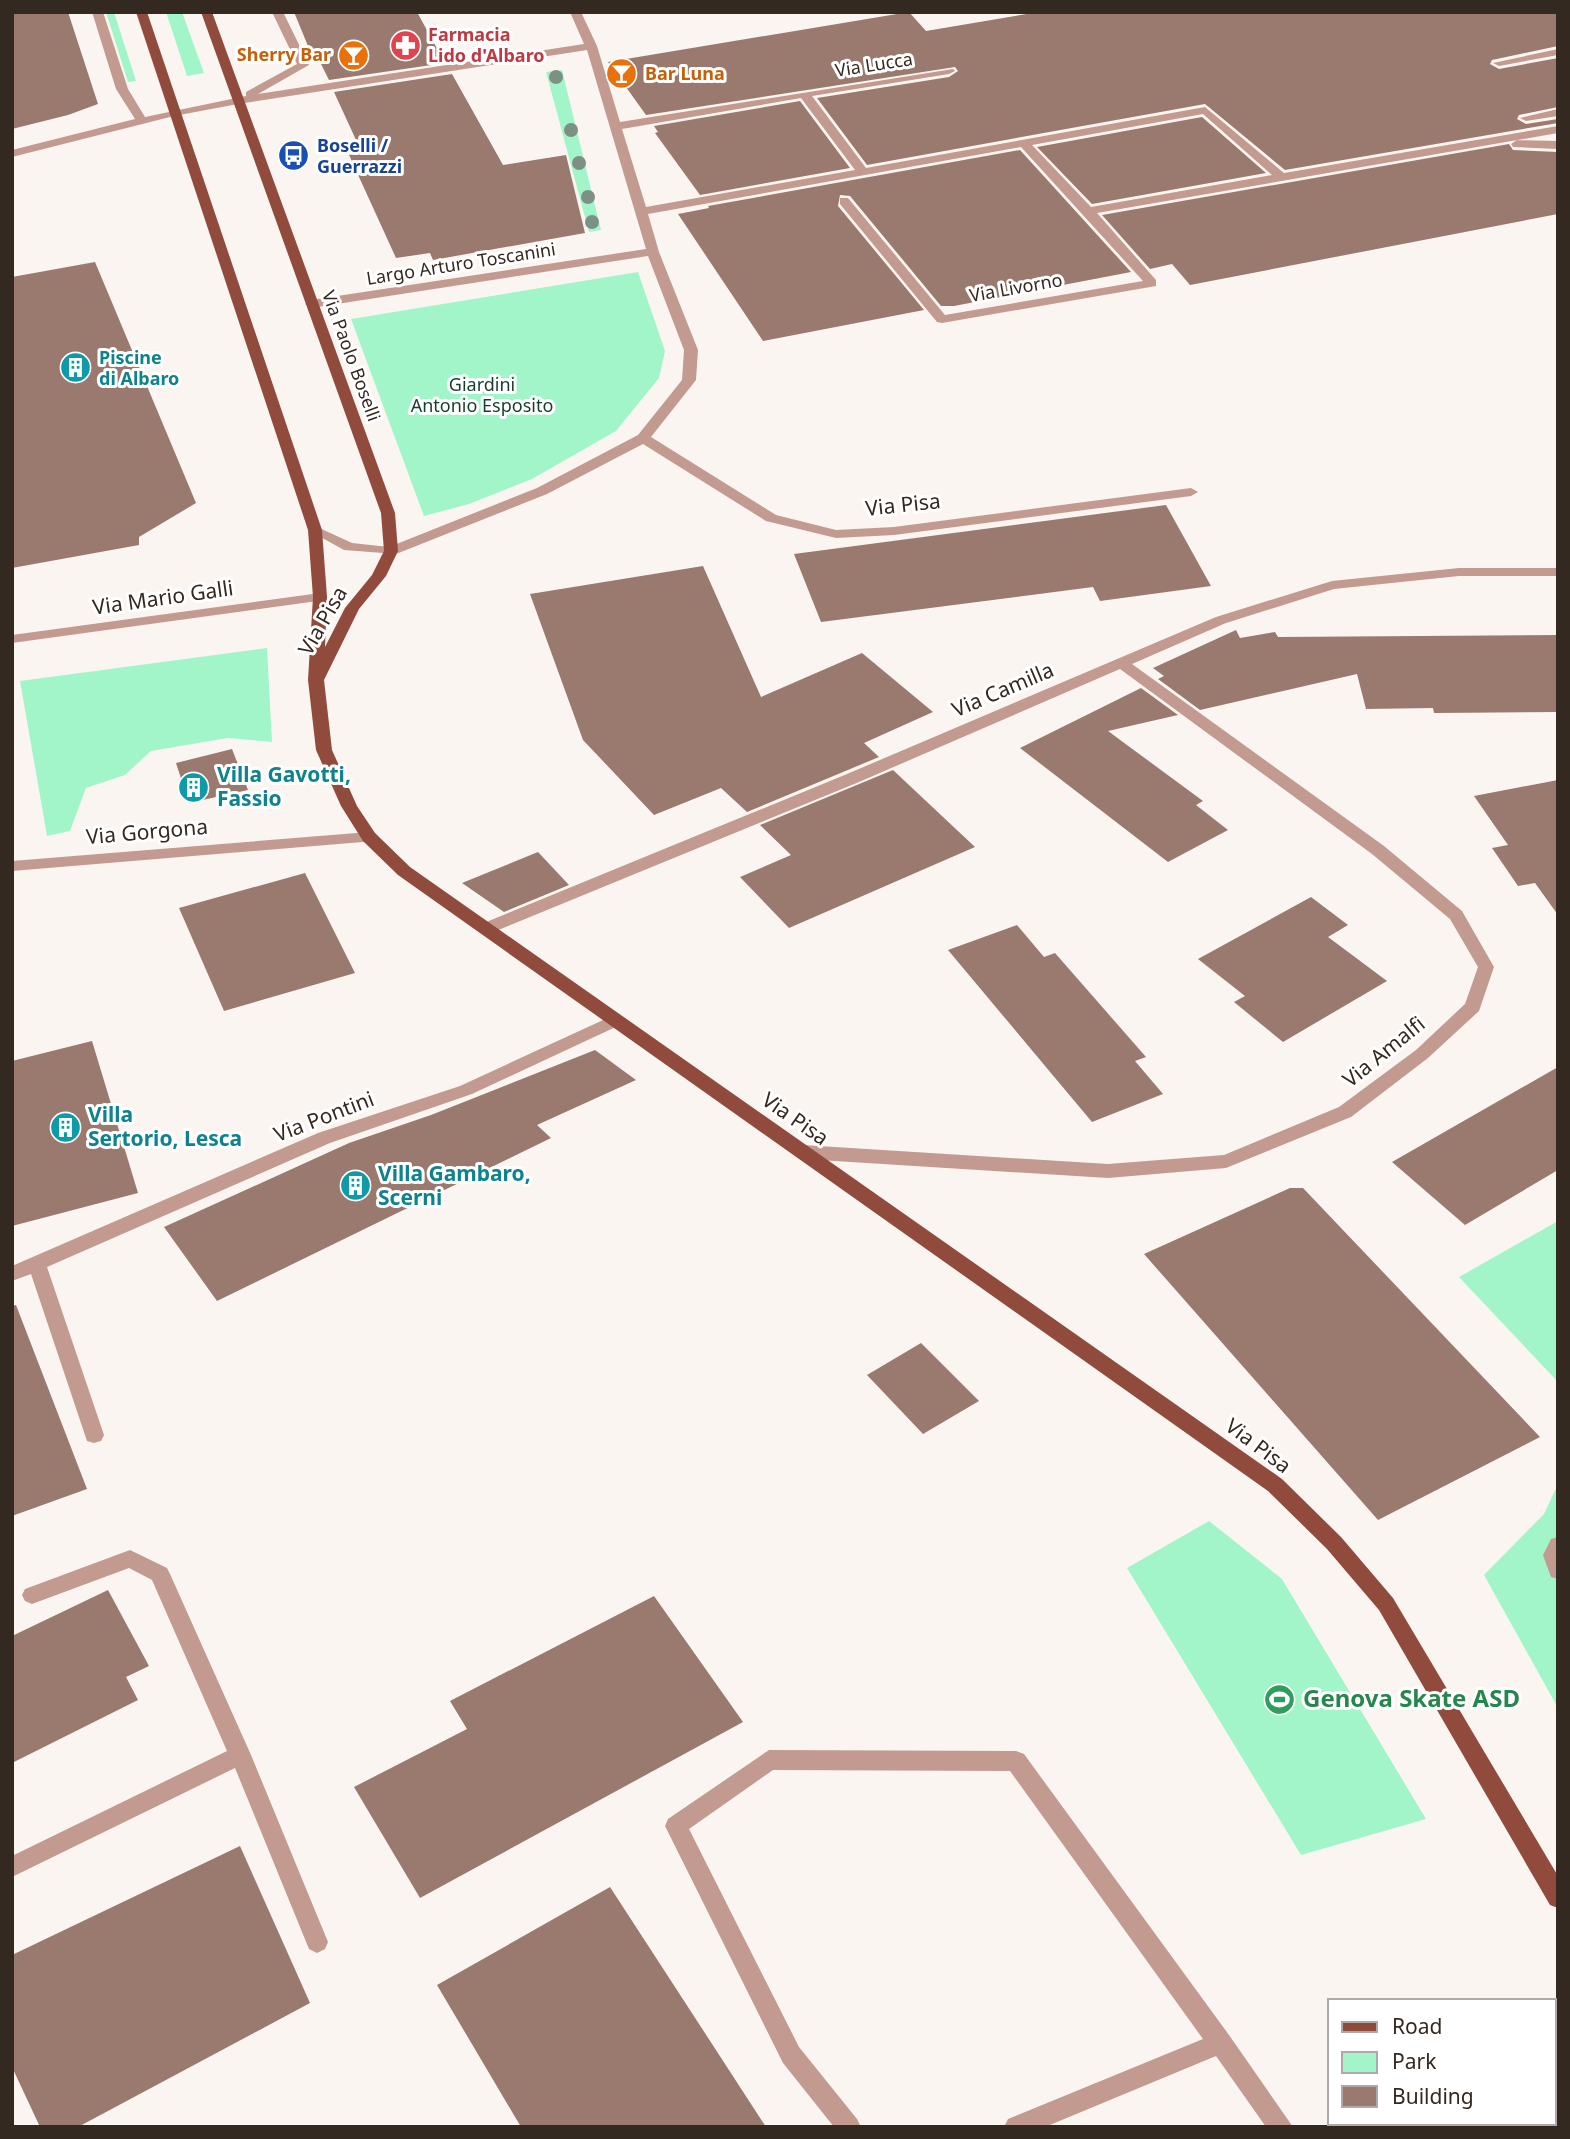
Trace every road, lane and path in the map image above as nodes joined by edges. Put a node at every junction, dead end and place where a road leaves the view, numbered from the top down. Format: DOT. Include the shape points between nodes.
graph roads {
  1 [pos="97,12"];
  2 [pos="141,12"];
  3 [pos="206,12"];
  4 [pos="277,12"];
  5 [pos="575,12"];
  6 [pos="591,46"];
  7 [pos="1558,52"];
  8 [pos="1499,63"];
  9 [pos="949,71"];
  10 [pos="804,94"];
  11 [pos="238,101"];
  12 [pos="1558,112"];
  13 [pos="174,113"];
  14 [pos="1526,118"];
  15 [pos="142,121"];
  16 [pos="616,127"];
  17 [pos="1558,129"];
  18 [pos="1023,142"];
  19 [pos="1478,144"];
  20 [pos="1558,145"];
  21 [pos="12,154"];
  22 [pos="862,171"];
  23 [pos="1280,176"];
  24 [pos="844,201"];
  25 [pos="1088,211"];
  26 [pos="641,212"];
  27 [pos="653,252"];
  28 [pos="311,304"];
  29 [pos="643,438"];
  30 [pos="1191,492"];
  31 [pos="315,530"];
  32 [pos="391,551"];
  33 [pos="1558,572"];
  34 [pos="320,597"];
  35 [pos="12,639"];
  36 [pos="1120,662"];
  37 [pos="316,680"];
  38 [pos="369,837"];
  39 [pos="12,866"];
  40 [pos="485,929"];
  41 [pos="614,1021"];
  42 [pos="803,1152"];
  43 [pos="37,1264"];
  44 [pos="12,1274"];
  45 [pos="94,1434"];
  46 [pos="1558,1545"];
  47 [pos="1558,1571"];
  48 [pos="32,1595"];
  49 [pos="240,1755"];
  50 [pos="12,1867"];
  51 [pos="1558,1898"];
  52 [pos="317,1942"];
  53 [pos="1221,2043"];
  54 [pos="849,2127"];
  55 [pos="1016,2127"];
  56 [pos="1281,2127"];
  1 -- 15 [label="street" via="122,89"];
  2 -- 13 [label="main road"];
  3 -- 11 [label="main road, Via Paolo Boselli"];
  4 -- 11 [label="street" via="303,65"];
  5 -- 6 [label="street"];
  6 -- 11 [label="street"];
  6 -- 16 [label="street"];
  7 -- 8 [label="street"];
  9 -- 10 [label="street, Via Lucca"];
  10 -- 16 [label="street, Via Lucca"];
  10 -- 22 [label="street"];
  11 -- 13 [label="street"];
  11 -- 28 [label="main road, Via Paolo Boselli"];
  12 -- 14 [label="street"];
  13 -- 15 [label="street"];
  13 -- 31 [label="main road"];
  15 -- 21 [label="street"];
  16 -- 26 [label="street"];
  17 -- 19 [label="street"];
  18 -- 22 [label="street"];
  18 -- 23 [label="street" via="1205,110"];
  18 -- 25 [label="street, Via Livorno"];
  19 -- 20 [label="street"];
  19 -- 23 [label="street"];
  22 -- 26 [label="street"];
  23 -- 25 [label="street"];
  24 -- 25 [label="street, Via Livorno" via="942,319 1152,283"];
  26 -- 27 [label="street"];
  27 -- 28 [label="street, Largo Arturo Toscanini"];
  27 -- 29 [label="street" via="691,350 688,380"];
  28 -- 32 [label="main road, Via Paolo Boselli" via="388,513"];
  29 -- 30 [label="street, Via Pisa" via="771,518 836,534 894,531"];
  29 -- 32 [label="street" via="542,491"];
  31 -- 32 [label="street" via="349,547"];
  31 -- 34 [label="main road"];
  32 -- 37 [label="main road, Via Pisa" via="379,576 352,608"];
  33 -- 36 [label="street, Via Camilla" via="1459,572 1332,585 1221,620"];
  34 -- 35 [label="street, Via Mario Galli"];
  34 -- 37 [label="main road"];
  36 -- 40 [label="street, Via Camilla"];
  36 -- 42 [label="street, Via Amalfi" via="1378,850 1456,915 1486,967 1473,1007 1422,1054 1346,1112 1226,1161 1108,1171"];
  37 -- 38 [label="main road, Via Pisa" via="324,750 349,806"];
  38 -- 39 [label="street, Via Gorgona"];
  38 -- 40 [label="main road, Via Pisa" via="404,871"];
  40 -- 41 [label="main road, Via Pisa"];
  41 -- 42 [label="main road, Via Pisa"];
  41 -- 43 [label="street, Via Pontini" via="467,1090 324,1138"];
  42 -- 51 [label="main road, Via Pisa" via="1275,1485 1334,1543 1392,1615"];
  43 -- 44 [label="street, Via Pontini"];
  43 -- 45 [label="street"];
  46 -- 47 [label="street" via="1553,1555"];
  48 -- 49 [label="street" via="130,1559 160,1574"];
  49 -- 50 [label="street"];
  49 -- 52 [label="street"];
  53 -- 54 [label="street" via="1016,1761 769,1760 676,1826 791,2055"];
  53 -- 55 [label="street"];
  53 -- 56 [label="street"];
}
